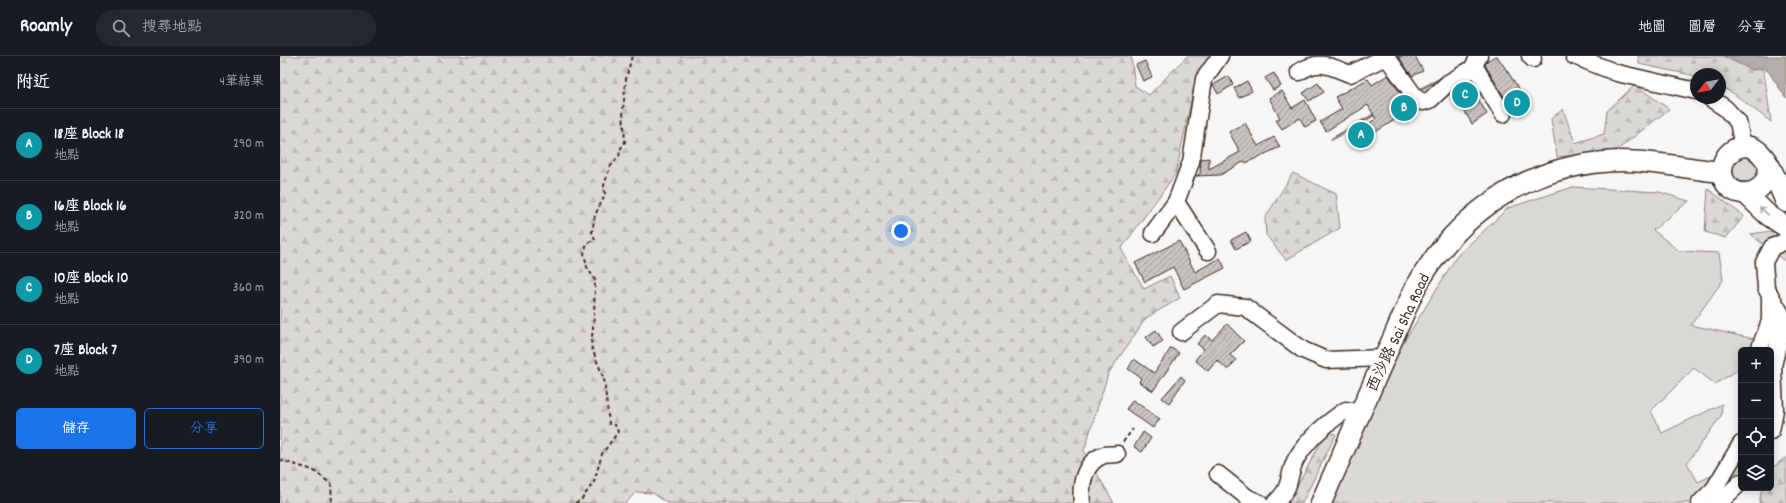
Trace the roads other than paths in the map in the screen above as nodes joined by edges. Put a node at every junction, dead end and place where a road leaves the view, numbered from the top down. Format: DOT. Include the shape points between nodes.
graph roads {
  1 [pos="1220,56"];
  2 [pos="1386,56"];
  3 [pos="1574,56"];
  4 [pos="1477,61"];
  5 [pos="1299,72"];
  6 [pos="1690,90"];
  7 [pos="1719,104"];
  8 [pos="1503,114"];
  9 [pos="1743,147"];
  10 [pos="1769,167"];
  11 [pos="1722,172"];
  12 [pos="1745,193"];
  13 [pos="1176,202"];
  14 [pos="1786,202"];
  15 [pos="1786,227"];
  16 [pos="1153,233"];
  17 [pos="1786,241"];
  18 [pos="1208,251"];
  19 [pos="1770,294"];
  20 [pos="1181,332"];
  21 [pos="1760,347"];
  22 [pos="1384,358"];
  23 [pos="1359,413"];
  24 [pos="1773,419"];
  25 [pos="1119,449"];
  26 [pos="1738,449"];
  27 [pos="1218,474"];
  28 [pos="1738,485"];
  29 [pos="1741,491"];
  30 [pos="1082,503"];
  31 [pos="1260,503"];
  32 [pos="1276,503"];
  33 [pos="1321,503"];
  34 [pos="1700,503"];
  35 [pos="1719,503"];
  36 [pos="1736,503"];
  1 -- 13 [label="street" via="1204,79 1191,162"];
  2 -- 4 [label="street" via="1413,93 1423,102 1430,100"];
  2 -- 5 [label="street" via="1350,74 1318,64 1310,64"];
  3 -- 6 [label="street" via="1617,73"];
  4 -- 8 [label="street"];
  7 -- 9 [label="street" via="1738,122"];
  9 -- 10 [label="main road" via="1752,147 1760,151"];
  9 -- 11 [label="main road" via="1727,155"];
  10 -- 12 [label="main road" via="1763,185 1753,192"];
  10 -- 14 [label="main road"];
  11 -- 12 [label="main road" via="1730,187 1737,192"];
  11 -- 22 [label="main road, 西沙路 Sai Sha Road" via="1649,163 1606,162 1561,169 1517,186 1476,213 1446,242 1414,290"];
  15 -- 12 [label="main road, one-way" via="1768,215"];
  13 -- 16 [label="street"];
  13 -- 18 [label="street"];
  17 -- 19 [label="street" via="1772,247 1764,262 1766,288"];
  19 -- 21 [label="street" via="1770,321"];
  19 -- 24 [label="street" via="1784,319 1773,366"];
  20 -- 22 [label="street" via="1218,304 1245,307 1303,350 1326,360"];
  22 -- 23 [label="main road, 西沙路 Sai Sha Road"];
  23 -- 32 [label="street" via="1346,410 1319,432 1296,459 1287,488"];
  23 -- 33 [label="main road, 西沙路 Sai Sha Road"];
  25 -- 30 [label="street" via="1087,468 1083,481"];
  26 -- 34 [label="street" via="1714,489"];
  27 -- 31 [label="street" via="1248,498"];
  28 -- 35 [label="street"];
  29 -- 36 [label="street"];
}
